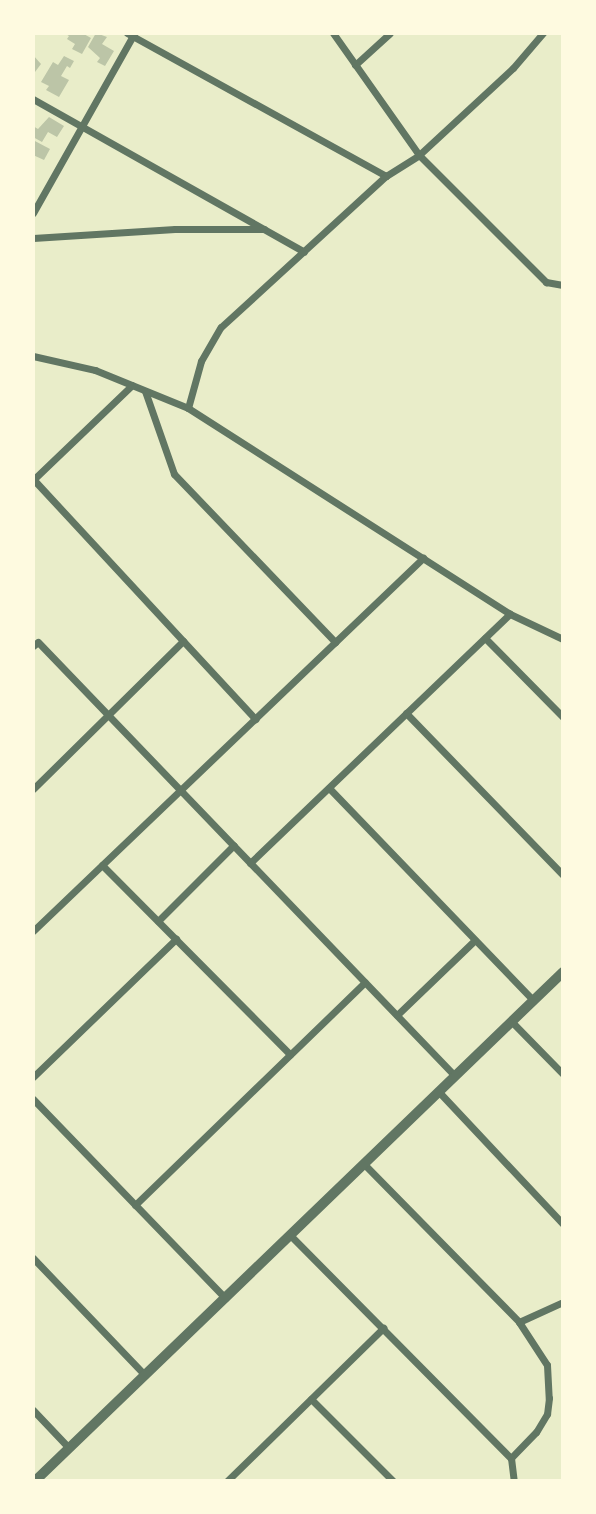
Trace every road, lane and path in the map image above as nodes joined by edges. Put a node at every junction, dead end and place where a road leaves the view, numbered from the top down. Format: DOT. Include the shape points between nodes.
graph roads {
  1 [pos="332,33"];
  2 [pos="390,33"];
  3 [pos="543,33"];
  4 [pos="132,34"];
  5 [pos="355,65"];
  6 [pos="33,99"];
  7 [pos="82,127"];
  8 [pos="419,155"];
  9 [pos="386,176"];
  10 [pos="33,213"];
  11 [pos="264,229"];
  12 [pos="33,238"];
  13 [pos="304,252"];
  14 [pos="563,285"];
  15 [pos="33,356"];
  16 [pos="132,385"];
  17 [pos="145,391"];
  18 [pos="188,408"];
  19 [pos="34,480"];
  20 [pos="423,558"];
  21 [pos="510,614"];
  22 [pos="485,638"];
  23 [pos="563,639"];
  24 [pos="183,641"];
  25 [pos="335,642"];
  26 [pos="33,646"];
  27 [pos="407,713"];
  28 [pos="108,715"];
  29 [pos="563,718"];
  30 [pos="255,719"];
  31 [pos="329,788"];
  32 [pos="33,789"];
  33 [pos="181,790"];
  34 [pos="234,845"];
  35 [pos="250,863"];
  36 [pos="103,865"];
  37 [pos="563,875"];
  38 [pos="158,921"];
  39 [pos="33,931"];
  40 [pos="176,939"];
  41 [pos="475,940"];
  42 [pos="563,972"];
  43 [pos="365,982"];
  44 [pos="533,1000"];
  45 [pos="397,1015"];
  46 [pos="512,1022"];
  47 [pos="290,1054"];
  48 [pos="563,1074"];
  49 [pos="456,1076"];
  50 [pos="33,1077"];
  51 [pos="439,1092"];
  52 [pos="33,1099"];
  53 [pos="364,1164"];
  54 [pos="135,1205"];
  55 [pos="563,1224"];
  56 [pos="290,1235"];
  57 [pos="33,1258"];
  58 [pos="225,1298"];
  59 [pos="563,1302"];
  60 [pos="519,1322"];
  61 [pos="383,1328"];
  62 [pos="145,1375"];
  63 [pos="311,1399"];
  64 [pos="33,1410"];
  65 [pos="69,1448"];
  66 [pos="512,1458"];
  67 [pos="386,1474"];
  68 [pos="35,1481"];
  69 [pos="228,1481"];
  70 [pos="379,1481"];
  71 [pos="393,1481"];
  72 [pos="514,1481"];
  1 -- 5 [label="street"];
  2 -- 5 [label="street"];
  3 -- 8 [label="street" via="513,68"];
  4 -- 7 [label="street"];
  4 -- 9 [label="street"];
  5 -- 8 [label="street"];
  6 -- 7 [label="street"];
  7 -- 10 [label="street"];
  7 -- 11 [label="street"];
  8 -- 9 [label="street"];
  8 -- 14 [label="street" via="546,282"];
  9 -- 13 [label="street"];
  11 -- 12 [label="street"];
  11 -- 13 [label="street"];
  13 -- 18 [label="street" via="221,327 201,361"];
  15 -- 16 [label="street" via="95,370"];
  16 -- 17 [label="street"];
  16 -- 19 [label="street"];
  17 -- 18 [label="street"];
  17 -- 25 [label="street" via="174,474"];
  18 -- 20 [label="street"];
  19 -- 24 [label="street"];
  20 -- 21 [label="street"];
  20 -- 25 [label="street"];
  21 -- 22 [label="street"];
  21 -- 23 [label="street"];
  22 -- 27 [label="street"];
  22 -- 29 [label="street"];
  24 -- 28 [label="street"];
  24 -- 30 [label="street"];
  25 -- 30 [label="street"];
  26 -- 28 [label="street" via="37,642"];
  27 -- 31 [label="street"];
  27 -- 37 [label="street"];
  28 -- 32 [label="street"];
  28 -- 33 [label="street"];
  30 -- 33 [label="street"];
  31 -- 35 [label="street"];
  31 -- 41 [label="street"];
  33 -- 34 [label="street"];
  33 -- 36 [label="street"];
  34 -- 35 [label="street"];
  34 -- 38 [label="street"];
  35 -- 43 [label="street"];
  36 -- 38 [label="street"];
  36 -- 39 [label="street"];
  38 -- 40 [label="street"];
  40 -- 47 [label="street"];
  40 -- 50 [label="street"];
  41 -- 44 [label="street"];
  41 -- 45 [label="street"];
  42 -- 44 [label="street"];
  43 -- 45 [label="street"];
  43 -- 47 [label="street"];
  44 -- 46 [label="street"];
  45 -- 49 [label="street"];
  46 -- 48 [label="street"];
  46 -- 49 [label="street"];
  47 -- 54 [label="street"];
  49 -- 51 [label="street"];
  51 -- 53 [label="street"];
  51 -- 55 [label="street"];
  52 -- 54 [label="street"];
  53 -- 56 [label="street"];
  53 -- 60 [label="street"];
  54 -- 58 [label="street"];
  56 -- 58 [label="street"];
  56 -- 61 [label="street"];
  57 -- 62 [label="street"];
  58 -- 62 [label="street"];
  59 -- 60 [label="street"];
  60 -- 66 [label="street" via="547,1365 550,1398 536,1432"];
  61 -- 63 [label="street"];
  61 -- 66 [label="street"];
  62 -- 65 [label="street"];
  63 -- 67 [label="street"];
  63 -- 69 [label="street"];
  64 -- 65 [label="street"];
  65 -- 68 [label="street"];
  66 -- 72 [label="street"];
  67 -- 70 [label="street"];
  67 -- 71 [label="street"];
}
